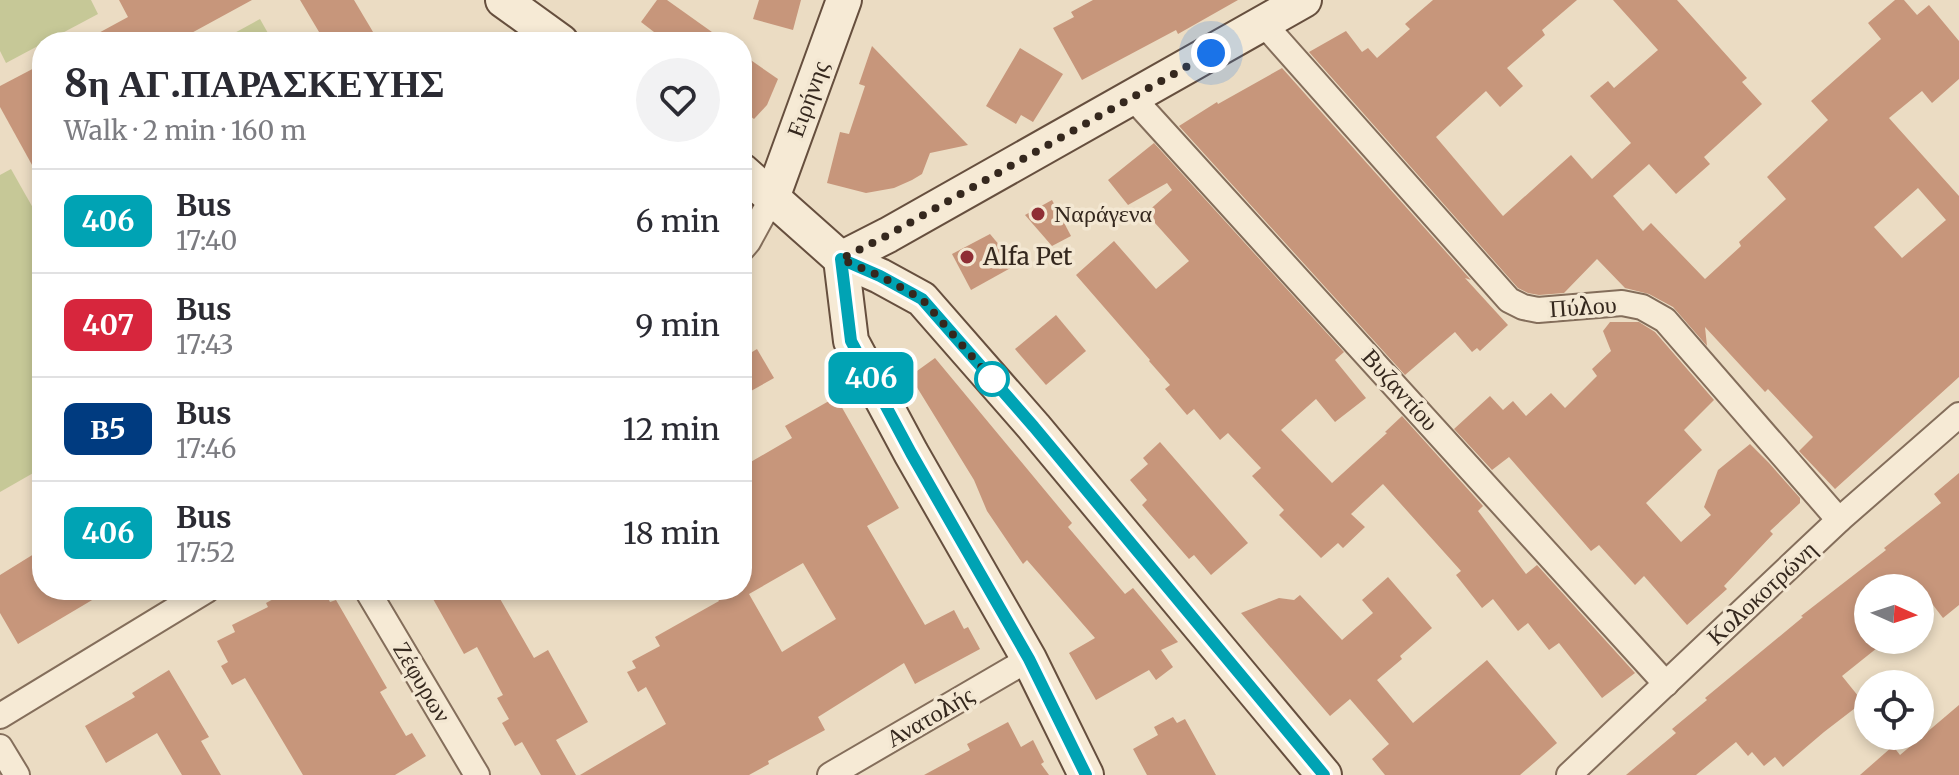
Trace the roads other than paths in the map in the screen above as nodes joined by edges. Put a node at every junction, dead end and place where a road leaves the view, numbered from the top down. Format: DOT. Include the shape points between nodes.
graph roads {
  1 [pos="503,0"];
  2 [pos="844,0"];
  3 [pos="1304,0"];
  4 [pos="1263,23"];
  5 [pos="547,32"];
  6 [pos="1133,98"];
  7 [pos="752,180"];
  8 [pos="772,198"];
  9 [pos="752,235"];
  10 [pos="841,259"];
  11 [pos="1959,415"];
  12 [pos="1839,520"];
  13 [pos="191,600"];
  14 [pos="373,600"];
  15 [pos="1029,659"];
  16 [pos="1666,684"];
  17 [pos="0,716"];
  18 [pos="0,747"];
  19 [pos="1586,769"];
  20 [pos="17,775"];
  21 [pos="477,775"];
  22 [pos="830,775"];
  23 [pos="1086,775"];
  24 [pos="1324,775"];
  1 -- 5 [label="street"];
  2 -- 8 [label="street, Ειρήνης"];
  3 -- 4 [label="street"];
  4 -- 6 [label="street"];
  4 -- 12 [label="street, Πύλου" via="1509,300 1538,310 1622,303 1665,320"];
  6 -- 10 [label="street"];
  6 -- 16 [label="street, Βυζαντίου"];
  7 -- 8 [label="street"];
  8 -- 9 [label="street"];
  8 -- 10 [label="street"];
  10 -- 15 [label="street" via="851,341"];
  10 -- 24 [label="street" via="922,299"];
  11 -- 12 [label="street, Κολοκοτρώνη"];
  12 -- 16 [label="street, Κολοκοτρώνη"];
  13 -- 17 [label="street"];
  14 -- 21 [label="street, Ζέφυρων"];
  15 -- 22 [label="street, Ανατολής"];
  15 -- 23 [label="street"];
  16 -- 19 [label="street, Κολοκοτρώνη"];
  18 -- 20 [label="street"];
}
